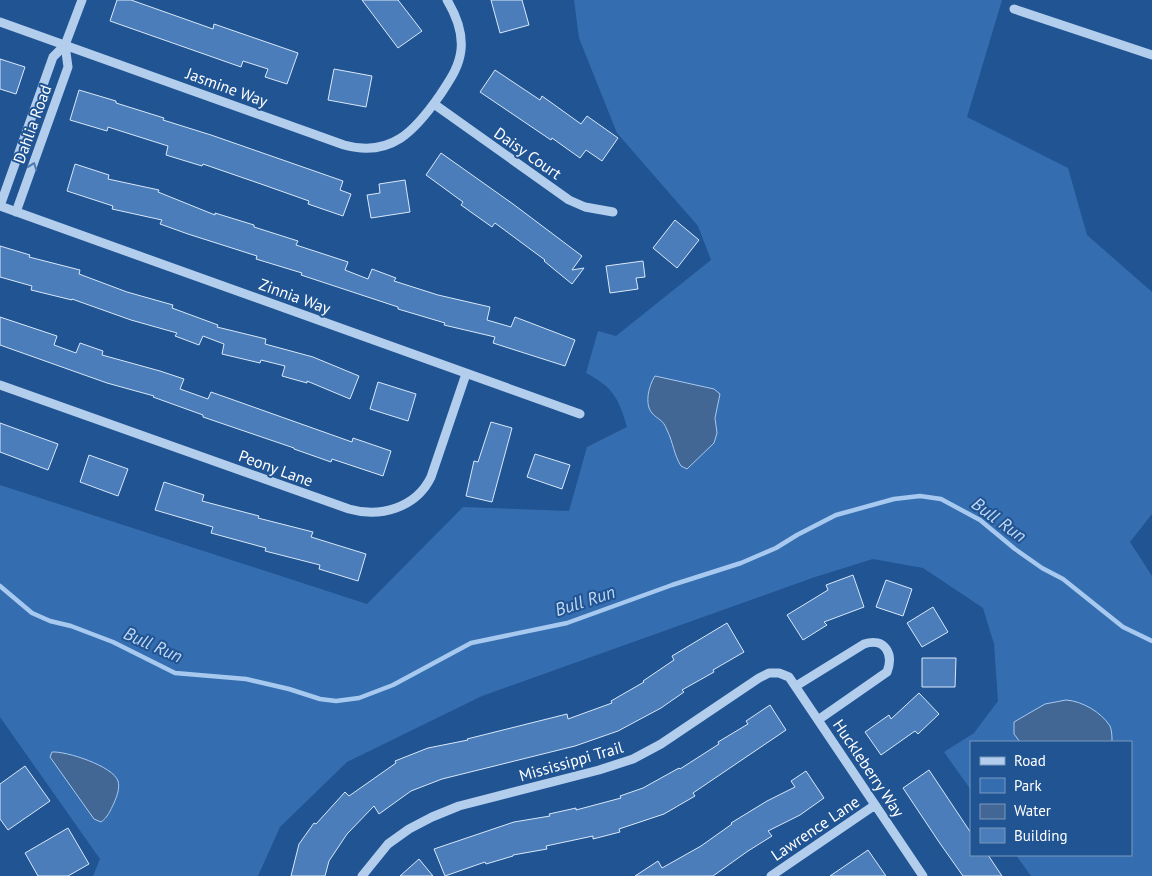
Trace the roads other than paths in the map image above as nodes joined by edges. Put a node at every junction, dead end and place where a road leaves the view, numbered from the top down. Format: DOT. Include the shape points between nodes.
graph roads {
  1 [pos="82,0"];
  2 [pos="446,0"];
  3 [pos="1014,9"];
  4 [pos="0,22"];
  5 [pos="65,45"];
  6 [pos="1152,55"];
  7 [pos="434,104"];
  8 [pos="0,206"];
  9 [pos="16,212"];
  10 [pos="613,212"];
  11 [pos="466,374"];
  12 [pos="0,385"];
  13 [pos="580,414"];
  14 [pos="789,677"];
  15 [pos="796,686"];
  16 [pos="818,720"];
  17 [pos="875,805"];
  18 [pos="362,876"];
  19 [pos="771,876"];
  20 [pos="923,876"];
  1 -- 5 [label="street, Dahlia Road"];
  2 -- 7 [label="street, Jasmine Way" via="459,26 461,50 455,71"];
  3 -- 6 [label="street"];
  4 -- 5 [label="street, Jasmine Way"];
  5 -- 7 [label="street, Jasmine Way" via="359,148 383,146 405,137"];
  5 -- 8 [label="street, Dahlia Road" via="54,57"];
  9 -- 5 [label="street, Dahlia Road, one-way" via="68,67"];
  7 -- 10 [label="street, Daisy Court" via="569,200 585,207"];
  8 -- 9 [label="street, Zinnia Way"];
  9 -- 11 [label="street, Zinnia Way"];
  11 -- 12 [label="street, Peony Lane" via="426,486 399,507 372,513 348,509"];
  11 -- 13 [label="street, Zinnia Way"];
  14 -- 15 [label="street, Huckleberry Way"];
  14 -- 18 [label="street, Mississippi Trail" via="769,673 759,678 661,744 633,759 459,806 432,817 388,844"];
  15 -- 16 [label="street, Huckleberry Way"];
  15 -- 16 [label="street" via="864,644 872,641 885,646 888,652 887,672"];
  16 -- 17 [label="street, Huckleberry Way"];
  17 -- 19 [label="street, Lawrence Lane"];
  17 -- 20 [label="street, Huckleberry Way"];
}
